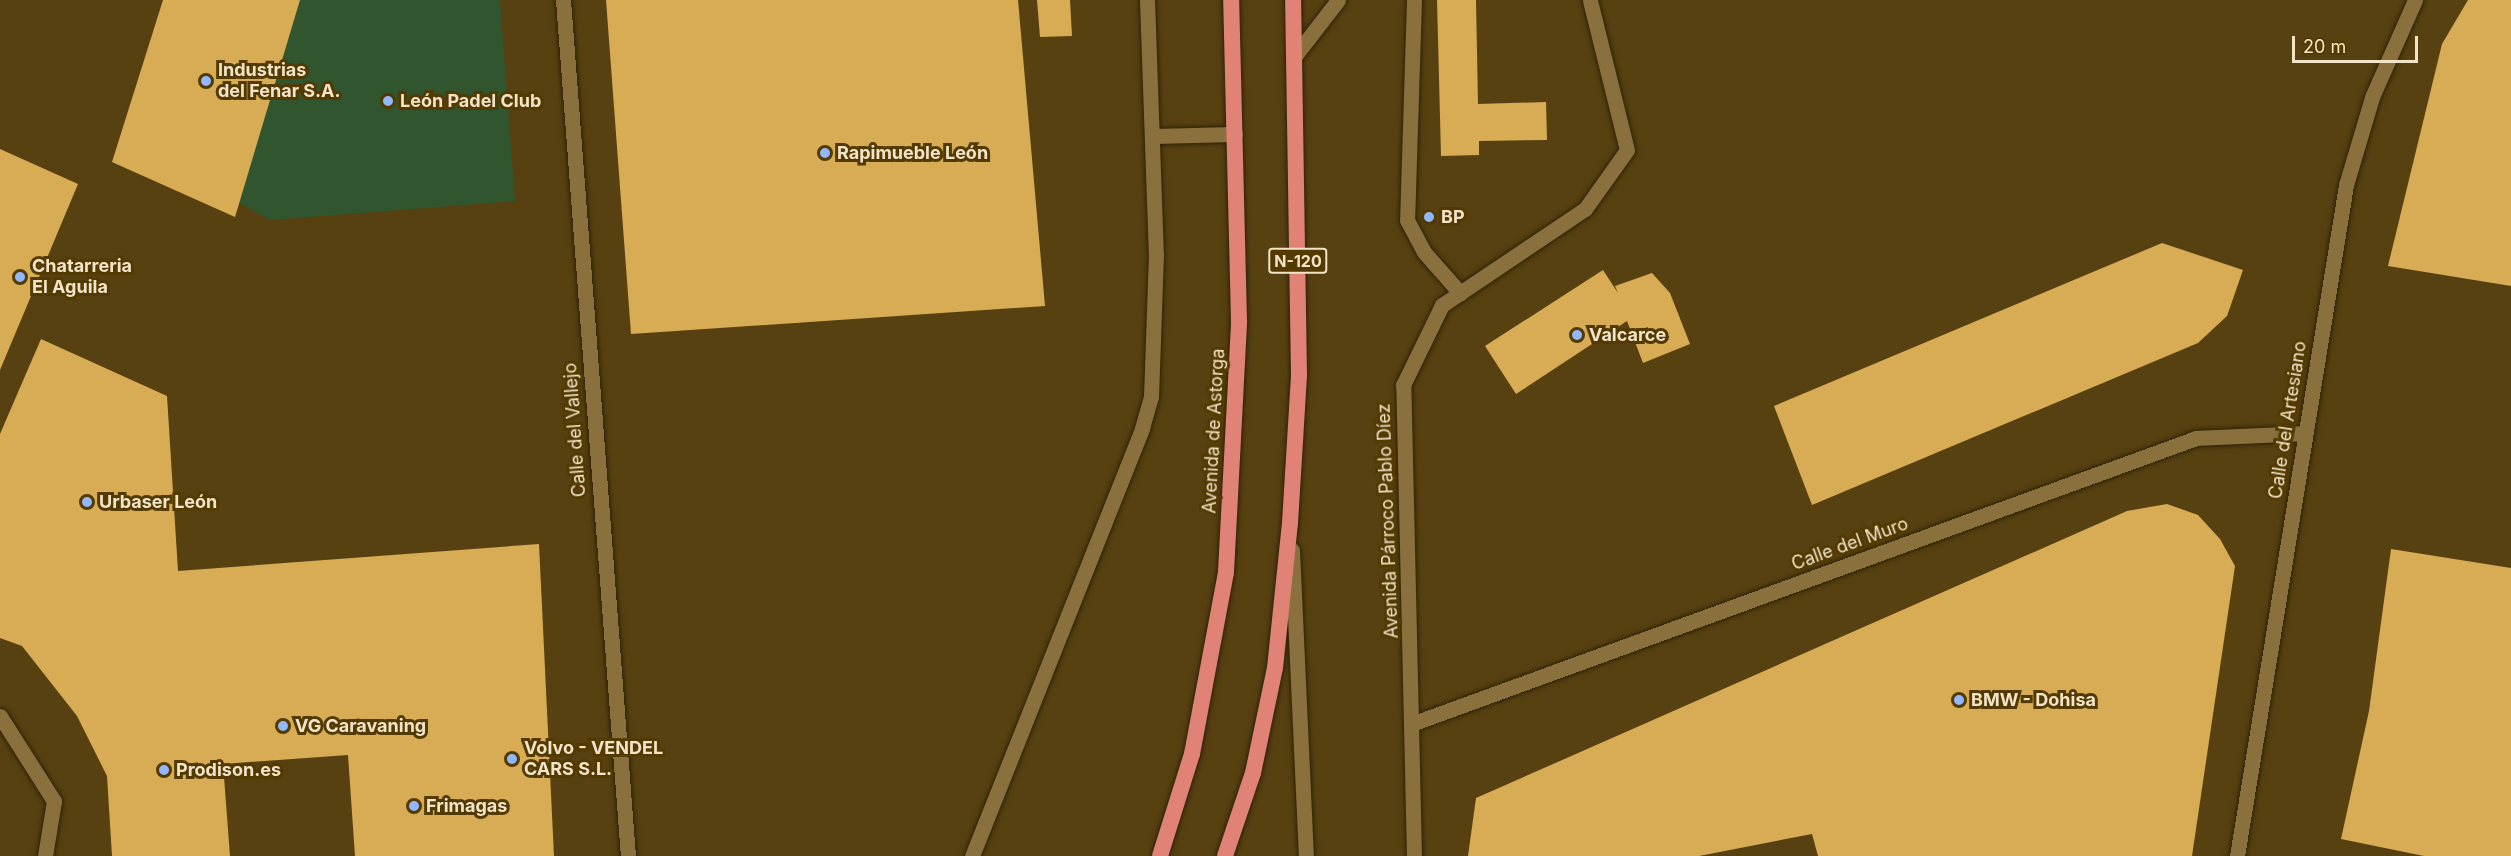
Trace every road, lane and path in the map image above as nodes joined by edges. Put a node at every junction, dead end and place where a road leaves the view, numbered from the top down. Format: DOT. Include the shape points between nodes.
graph roads {
  1 [pos="562,0"];
  2 [pos="1147,0"];
  3 [pos="1231,0"];
  4 [pos="1293,0"];
  5 [pos="1338,0"];
  6 [pos="1414,0"];
  7 [pos="1590,0"];
  8 [pos="2415,0"];
  9 [pos="1294,57"];
  10 [pos="1235,134"];
  11 [pos="1152,136"];
  12 [pos="1460,293"];
  13 [pos="2305,433"];
  14 [pos="1290,522"];
  15 [pos="0,716"];
  16 [pos="1414,723"];
  17 [pos="45,856"];
  18 [pos="628,856"];
  19 [pos="972,856"];
  20 [pos="1160,856"];
  21 [pos="1225,856"];
  22 [pos="1306,856"];
  23 [pos="1414,856"];
  24 [pos="2237,856"];
  1 -- 18 [label="street, Calle del Vallejo"];
  2 -- 11 [label="street"];
  3 -- 10 [label="highway, Avenida de Astorga"];
  4 -- 9 [label="highway, N-120"];
  5 -- 9 [label="street"];
  6 -- 12 [label="street" via="1407,220 1424,252"];
  7 -- 12 [label="street, Avenida Párroco Pablo Díez" via="1627,150 1585,209"];
  8 -- 13 [label="street, Calle del Artesiano" via="2372,97 2346,185"];
  9 -- 14 [label="highway, N-120" via="1299,375"];
  10 -- 11 [label="street"];
  10 -- 20 [label="highway, Avenida de Astorga" via="1239,321 1226,572 1192,754"];
  11 -- 19 [label="street" via="1156,255 1151,397"];
  12 -- 16 [label="street, Avenida Párroco Pablo Díez" via="1442,304 1403,385"];
  13 -- 16 [label="street, Calle del Muro" via="2196,438"];
  13 -- 24 [label="street, Calle del Artesiano"];
  14 -- 21 [label="highway, N-120" via="1275,668 1253,773"];
  14 -- 22 [label="street"];
  15 -- 17 [label="street" via="54,801"];
  16 -- 23 [label="street, Avenida Párroco Pablo Díez"];
}
